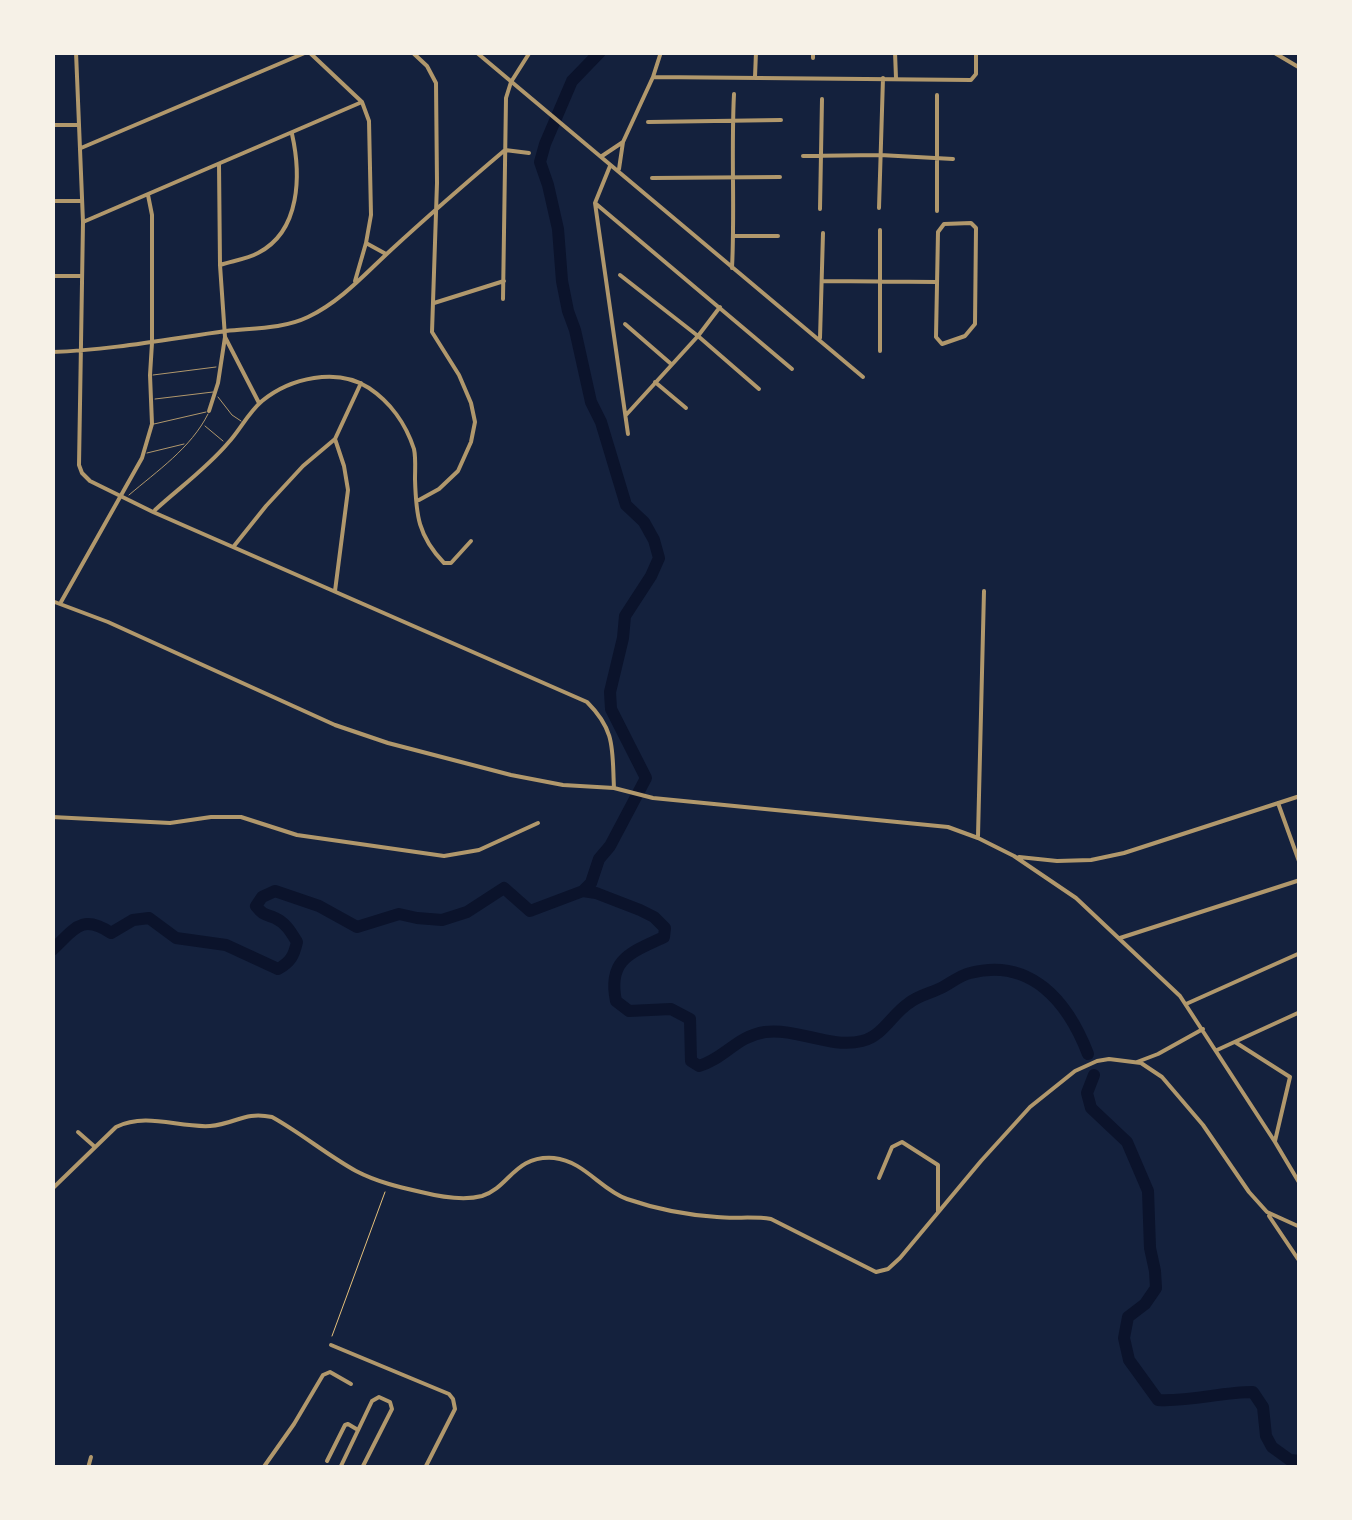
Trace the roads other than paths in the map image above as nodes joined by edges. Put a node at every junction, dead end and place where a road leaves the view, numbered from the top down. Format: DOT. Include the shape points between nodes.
graph roads {
  1 [pos="76,52"];
  2 [pos="308,52"];
  3 [pos="412,52"];
  4 [pos="476,52"];
  5 [pos="530,52"];
  6 [pos="661,52"];
  7 [pos="756,52"];
  8 [pos="895,52"];
  9 [pos="976,52"];
  10 [pos="1273,52"];
  11 [pos="1300,68"];
  12 [pos="653,76"];
  13 [pos="756,77"];
  14 [pos="883,78"];
  15 [pos="896,78"];
  16 [pos="511,82"];
  17 [pos="734,94"];
  18 [pos="938,95"];
  19 [pos="822,99"];
  20 [pos="362,102"];
  21 [pos="781,120"];
  22 [pos="648,122"];
  23 [pos="733,122"];
  24 [pos="52,124"];
  25 [pos="78,125"];
  26 [pos="292,134"];
  27 [pos="623,142"];
  28 [pos="80,148"];
  29 [pos="505,150"];
  30 [pos="529,154"];
  31 [pos="880,155"];
  32 [pos="803,156"];
  33 [pos="820,156"];
  34 [pos="600,158"];
  35 [pos="938,158"];
  36 [pos="953,158"];
  37 [pos="219,164"];
  38 [pos="610,166"];
  39 [pos="619,172"];
  40 [pos="780,177"];
  41 [pos="652,178"];
  42 [pos="731,179"];
  43 [pos="148,195"];
  44 [pos="52,201"];
  45 [pos="81,201"];
  46 [pos="595,203"];
  47 [pos="436,208"];
  48 [pos="879,208"];
  49 [pos="820,209"];
  50 [pos="937,211"];
  51 [pos="82,222"];
  52 [pos="880,230"];
  53 [pos="823,233"];
  54 [pos="734,236"];
  55 [pos="778,236"];
  56 [pos="366,243"];
  57 [pos="386,254"];
  58 [pos="220,265"];
  59 [pos="732,268"];
  60 [pos="620,275"];
  61 [pos="52,276"];
  62 [pos="81,276"];
  63 [pos="504,281"];
  64 [pos="822,281"];
  65 [pos="879,282"];
  66 [pos="937,282"];
  67 [pos="354,285"];
  68 [pos="503,299"];
  69 [pos="434,303"];
  70 [pos="720,307"];
  71 [pos="625,324"];
  72 [pos="225,334"];
  73 [pos="698,336"];
  74 [pos="820,340"];
  75 [pos="152,343"];
  76 [pos="81,351"];
  77 [pos="880,351"];
  78 [pos="52,352"];
  79 [pos="672,365"];
  80 [pos="220,366"];
  81 [pos="792,369"];
  82 [pos="150,375"];
  83 [pos="863,377"];
  84 [pos="361,382"];
  85 [pos="656,382"];
  86 [pos="759,389"];
  87 [pos="216,393"];
  88 [pos="151,400"];
  89 [pos="259,404"];
  90 [pos="686,408"];
  91 [pos="209,412"];
  92 [pos="626,415"];
  93 [pos="152,424"];
  94 [pos="203,424"];
  95 [pos="244,424"];
  96 [pos="628,434"];
  97 [pos="335,439"];
  98 [pos="186,444"];
  99 [pos="228,444"];
  100 [pos="144,454"];
  101 [pos="123,496"];
  102 [pos="416,502"];
  103 [pos="153,512"];
  104 [pos="471,542"];
  105 [pos="233,548"];
  106 [pos="335,591"];
  107 [pos="984,591"];
  108 [pos="52,601"];
  109 [pos="60,603"];
  110 [pos="614,788"];
  111 [pos="1300,796"];
  112 [pos="1278,803"];
  113 [pos="52,818"];
  114 [pos="538,823"];
  115 [pos="978,838"];
  116 [pos="1014,856"];
  117 [pos="1300,864"];
  118 [pos="1300,880"];
  119 [pos="1120,938"];
  120 [pos="1300,953"];
  121 [pos="1186,1004"];
  122 [pos="1300,1012"];
  123 [pos="1203,1029"];
  124 [pos="1235,1042"];
  125 [pos="1217,1050"];
  126 [pos="1137,1062"];
  127 [pos="1300,1072"];
  128 [pos="1290,1078"];
  129 [pos="78,1132"];
  130 [pos="1275,1142"];
  131 [pos="95,1147"];
  132 [pos="879,1178"];
  133 [pos="1300,1184"];
  134 [pos="52,1189"];
  135 [pos="938,1212"];
  136 [pos="1267,1212"];
  137 [pos="1300,1227"];
  138 [pos="1300,1262"];
  139 [pos="330,1345"];
  140 [pos="351,1384"];
  141 [pos="358,1430"];
  142 [pos="92,1457"];
  143 [pos="327,1462"];
  144 [pos="341,1467"];
  145 [pos="88,1468"];
  146 [pos="262,1468"];
  147 [pos="362,1468"];
  148 [pos="426,1468"];
  1 -- 25 [label="street"];
  2 -- 20 [label="street"];
  2 -- 28 [label="street"];
  3 -- 47 [label="street" via="436,83"];
  4 -- 16 [label="street"];
  5 -- 16 [label="street"];
  6 -- 12 [label="street"];
  7 -- 13 [label="street"];
  8 -- 15 [label="street"];
  9 -- 15 [label="street" via="971,80"];
  10 -- 11 [label="street"];
  12 -- 13 [label="street"];
  12 -- 27 [label="street"];
  13 -- 14 [label="street"];
  14 -- 15 [label="street"];
  14 -- 31 [label="street"];
  16 -- 29 [label="street"];
  16 -- 34 [label="street"];
  17 -- 23 [label="street"];
  18 -- 35 [label="street"];
  19 -- 33 [label="street"];
  20 -- 26 [label="street"];
  20 -- 56 [label="street" via="371,146"];
  21 -- 23 [label="street"];
  22 -- 23 [label="street"];
  23 -- 42 [label="street"];
  24 -- 25 [label="street"];
  25 -- 28 [label="street"];
  26 -- 37 [label="street"];
  26 -- 58 [label="street" via="298,171 288,225 257,254"];
  27 -- 34 [label="street"];
  27 -- 39 [label="street"];
  28 -- 45 [label="street"];
  29 -- 30 [label="street"];
  29 -- 47 [label="street"];
  29 -- 63 [label="street"];
  31 -- 33 [label="street"];
  31 -- 35 [label="street"];
  31 -- 48 [label="street"];
  32 -- 33 [label="street"];
  33 -- 49 [label="street"];
  34 -- 38 [label="street"];
  35 -- 36 [label="street"];
  35 -- 50 [label="street"];
  37 -- 43 [label="street"];
  37 -- 58 [label="street"];
  38 -- 39 [label="street"];
  38 -- 46 [label="street"];
  39 -- 59 [label="street"];
  40 -- 42 [label="street"];
  41 -- 42 [label="street"];
  42 -- 54 [label="street"];
  43 -- 51 [label="street"];
  43 -- 75 [label="street"];
  44 -- 45 [label="street"];
  45 -- 51 [label="street"];
  46 -- 70 [label="street"];
  46 -- 92 [label="street"];
  47 -- 57 [label="street"];
  47 -- 69 [label="street"];
  51 -- 62 [label="street"];
  52 -- 65 [label="street"];
  53 -- 64 [label="street"];
  54 -- 55 [label="street"];
  54 -- 59 [label="street"];
  56 -- 57 [label="street"];
  56 -- 67 [label="street"];
  57 -- 67 [label="street"];
  58 -- 72 [label="street"];
  59 -- 74 [label="street"];
  60 -- 73 [label="street"];
  61 -- 62 [label="street"];
  62 -- 76 [label="street"];
  63 -- 68 [label="street"];
  63 -- 69 [label="street"];
  64 -- 65 [label="street"];
  64 -- 74 [label="street"];
  65 -- 66 [label="street"];
  65 -- 77 [label="street"];
  66 -- 66 [label="street" via="936,337 942,344 966,336 976,324 974,224 940,226"];
  67 -- 72 [label="street" via="304,320"];
  69 -- 102 [label="street" via="432,332 459,375 474,422 458,471"];
  70 -- 73 [label="street"];
  70 -- 81 [label="street"];
  71 -- 79 [label="street"];
  72 -- 75 [label="street"];
  72 -- 80 [label="street"];
  72 -- 89 [label="street"];
  73 -- 79 [label="street"];
  73 -- 86 [label="street"];
  74 -- 83 [label="street"];
  75 -- 76 [label="street"];
  75 -- 82 [label="street"];
  76 -- 78 [label="street"];
  76 -- 101 [label="street" via="79,465 90,480"];
  79 -- 85 [label="street"];
  80 -- 82 [label="lane"];
  80 -- 87 [label="street"];
  82 -- 88 [label="street"];
  84 -- 89 [label="street" via="306,378"];
  84 -- 97 [label="street"];
  84 -- 102 [label="street" via="396,412 409,436"];
  85 -- 90 [label="street"];
  85 -- 92 [label="street"];
  87 -- 88 [label="lane"];
  87 -- 91 [label="street"];
  87 -- 95 [label="lane"];
  88 -- 93 [label="street"];
  89 -- 95 [label="street"];
  91 -- 93 [label="lane"];
  91 -- 94 [label="lane"];
  92 -- 96 [label="street"];
  93 -- 100 [label="street"];
  94 -- 98 [label="lane"];
  94 -- 99 [label="lane"];
  95 -- 99 [label="street"];
  97 -- 105 [label="street" via="302,466"];
  97 -- 106 [label="street" via="348,490"];
  98 -- 100 [label="lane"];
  98 -- 101 [label="lane"];
  99 -- 103 [label="street"];
  100 -- 101 [label="street"];
  101 -- 103 [label="street"];
  101 -- 109 [label="street"];
  102 -- 104 [label="street" via="426,542 444,563"];
  103 -- 105 [label="street"];
  105 -- 106 [label="street"];
  106 -- 110 [label="street" via="587,702 603,719 612,744"];
  107 -- 115 [label="street"];
  108 -- 109 [label="street"];
  109 -- 110 [label="street" via="370,737 511,775"];
  110 -- 115 [label="street" via="654,798 948,827"];
  111 -- 112 [label="street"];
  112 -- 116 [label="street" via="1091,860"];
  112 -- 117 [label="street"];
  113 -- 114 [label="street" via="170,823 241,817 296,836 444,856 479,850"];
  115 -- 116 [label="street"];
  116 -- 119 [label="street"];
  118 -- 119 [label="street"];
  119 -- 121 [label="street"];
  120 -- 121 [label="street"];
  121 -- 123 [label="street"];
  122 -- 124 [label="street"];
  123 -- 125 [label="street"];
  123 -- 126 [label="street"];
  124 -- 125 [label="street"];
  124 -- 128 [label="street"];
  125 -- 130 [label="street"];
  126 -- 135 [label="street" via="1097,1061 1056,1084"];
  126 -- 136 [label="street" via="1162,1077"];
  127 -- 128 [label="street"];
  128 -- 130 [label="street"];
  129 -- 131 [label="street"];
  130 -- 133 [label="street"];
  131 -- 134 [label="street"];
  131 -- 135 [label="street" via="127,1121 203,1126 257,1114 388,1185 443,1198 487,1194 524,1164 554,1158 623,1198 722,1218 771,1219 876,1272 900,1258"];
  132 -- 135 [label="street" via="892,1147 902,1142 938,1165"];
  136 -- 137 [label="street"];
  136 -- 138 [label="street"];
  139 -- 148 [label="street" via="449,1394 455,1409"];
  140 -- 146 [label="street" via="323,1375"];
  141 -- 143 [label="street" via="344,1425"];
  141 -- 144 [label="street"];
  141 -- 147 [label="street" via="374,1398 390,1402"];
  142 -- 145 [label="street"];
}
